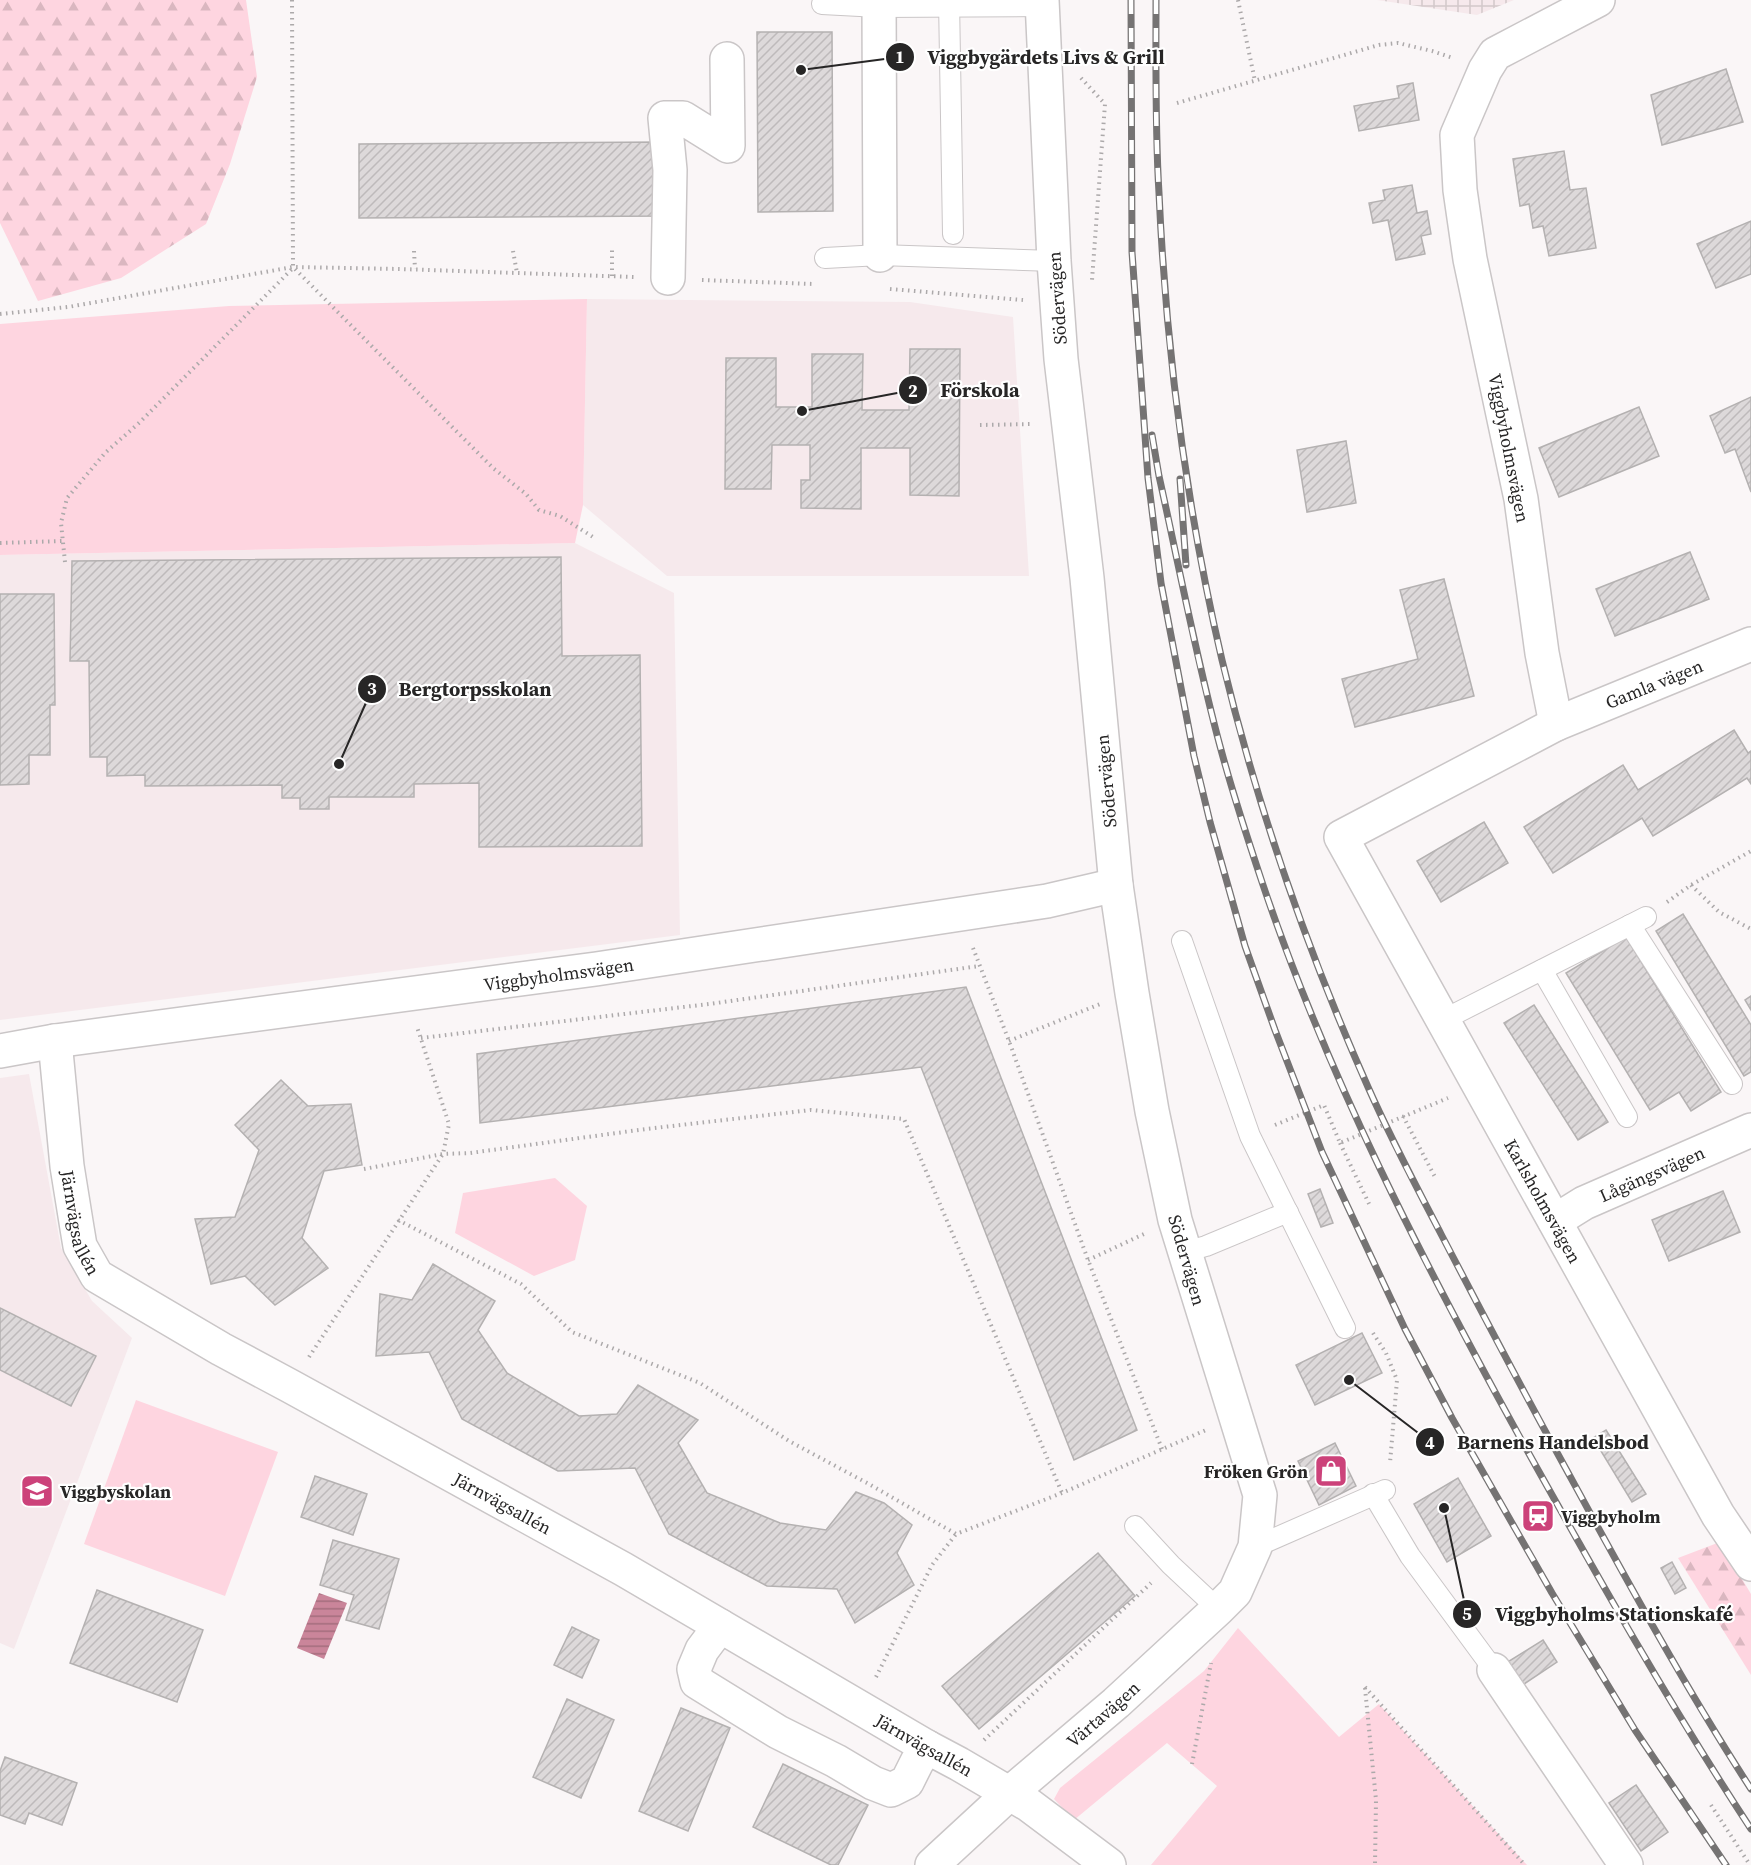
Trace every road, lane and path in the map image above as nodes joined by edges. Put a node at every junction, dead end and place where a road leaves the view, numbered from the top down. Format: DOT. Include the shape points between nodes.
graph roads {
  1 [pos="292,0"];
  2 [pos="1238,0"];
  3 [pos="1598,0"];
  4 [pos="879,3"];
  5 [pos="1042,3"];
  6 [pos="822,4"];
  7 [pos="949,4"];
  8 [pos="727,60"];
  9 [pos="1485,70"];
  10 [pos="1079,75"];
  11 [pos="1255,82"];
  12 [pos="1176,104"];
  13 [pos="953,234"];
  14 [pos="513,250"];
  15 [pos="612,250"];
  16 [pos="414,251"];
  17 [pos="880,255"];
  18 [pos="825,258"];
  19 [pos="1054,261"];
  20 [pos="293,267"];
  21 [pos="400,268"];
  22 [pos="415,269"];
  23 [pos="517,273"];
  24 [pos="612,276"];
  25 [pos="668,278"];
  26 [pos="1092,281"];
  27 [pos="888,289"];
  28 [pos="1057,303"];
  29 [pos="0,314"];
  30 [pos="1038,424"];
  31 [pos="980,425"];
  32 [pos="593,537"];
  33 [pos="63,541"];
  34 [pos="0,543"];
  35 [pos="65,562"];
  36 [pos="1751,644"];
  37 [pos="1556,724"];
  38 [pos="1751,851"];
  39 [pos="1116,885"];
  40 [pos="1691,885"];
  41 [pos="961,913"];
  42 [pos="1638,921"];
  43 [pos="1751,929"];
  44 [pos="1182,940"];
  45 [pos="979,966"];
  46 [pos="1542,970"];
  47 [pos="403,996"];
  48 [pos="1443,1020"];
  49 [pos="421,1038"];
  50 [pos="55,1041"];
  51 [pos="0,1051"];
  52 [pos="1732,1083"];
  53 [pos="1448,1098"];
  54 [pos="1403,1116"];
  55 [pos="1627,1117"];
  56 [pos="1751,1130"];
  57 [pos="1250,1136"];
  58 [pos="1340,1143"];
  59 [pos="443,1154"];
  60 [pos="363,1169"];
  61 [pos="1435,1177"];
  62 [pos="1371,1208"];
  63 [pos="1288,1212"];
  64 [pos="398,1220"];
  65 [pos="1175,1220"];
  66 [pos="1555,1221"];
  67 [pos="1185,1252"];
  68 [pos="1088,1260"];
  69 [pos="1345,1328"];
  70 [pos="290,1386"];
  71 [pos="1236,1418"];
  72 [pos="1162,1449"];
  73 [pos="1062,1492"];
  74 [pos="1379,1492"];
  75 [pos="1136,1526"];
  76 [pos="956,1534"];
  77 [pos="1255,1547"];
  78 [pos="1751,1564"];
  79 [pos="1171,1565"];
  80 [pos="1218,1609"];
  81 [pos="720,1626"];
  82 [pos="1212,1655"];
  83 [pos="1494,1670"];
  84 [pos="860,1708"];
  85 [pos="927,1747"];
  86 [pos="960,1764"];
  87 [pos="1191,1764"];
  88 [pos="1010,1793"];
  89 [pos="1711,1805"];
  90 [pos="932,1865"];
  91 [pos="1109,1865"];
  92 [pos="1375,1865"];
  93 [pos="1525,1865"];
  94 [pos="1626,1865"];
  95 [pos="1750,1865"];
  1 -- 20 [label="path"];
  2 -- 11 [label="path"];
  3 -- 9 [label="street, Viggbyholmsvägen" via="1495,54"];
  4 -- 6 [label="lane"];
  4 -- 7 [label="lane"];
  4 -- 17 [label="street"];
  5 -- 7 [label="lane"];
  5 -- 19 [label="street, Södervägen"];
  7 -- 13 [label="lane"];
  8 -- 25 [label="street" via="728,146 682,118 665,118 670,170"];
  9 -- 11 [label="path" via="1398,43 1379,45"];
  9 -- 37 [label="street, Viggbyholmsvägen" via="1456,135 1460,190 1470,259 1521,499"];
  10 -- 26 [label="path" via="1105,104"];
  11 -- 12 [label="path"];
  14 -- 23 [label="path"];
  15 -- 24 [label="path"];
  16 -- 22 [label="path"];
  17 -- 18 [label="lane"];
  17 -- 19 [label="lane"];
  19 -- 28 [label="street, Södervägen"];
  20 -- 21 [label="path"];
  20 -- 29 [label="path" via="68,307"];
  20 -- 32 [label="path" via="539,510 560,516"];
  20 -- 33 [label="path" via="105,453 66,498 61,523"];
  27 -- 28 [label="path"];
  28 -- 39 [label="street, Södervägen"];
  30 -- 31 [label="path"];
  33 -- 34 [label="path"];
  33 -- 35 [label="path"];
  36 -- 37 [label="street, Gamla vägen"];
  37 -- 48 [label="street, Karlsholmsvägen" via="1341,837"];
  38 -- 40 [label="path"];
  39 -- 41 [label="street, Viggbyholmsvägen" via="1047,901"];
  39 -- 65 [label="street, Södervägen" via="1152,1111"];
  40 -- 42 [label="path"];
  40 -- 43 [label="path" via="1719,912"];
  41 -- 45 [label="path"];
  41 -- 47 [label="street, Viggbyholmsvägen"];
  42 -- 46 [label="lane"];
  42 -- 52 [label="lane"];
  44 -- 57 [label="lane"];
  45 -- 49 [label="path" via="710,1004"];
  45 -- 68 [label="path"];
  46 -- 48 [label="lane"];
  46 -- 55 [label="lane"];
  47 -- 49 [label="path"];
  47 -- 50 [label="street, Viggbyholmsvägen"];
  48 -- 66 [label="street, Karlsholmsvägen"];
  49 -- 59 [label="path" via="449,1124"];
  50 -- 51 [label="street, Viggbyholmsvägen"];
  50 -- 70 [label="street, Järnvägsallén" via="67,1166 80,1246 98,1276"];
  53 -- 54 [label="path"];
  54 -- 58 [label="path"];
  54 -- 61 [label="path"];
  56 -- 66 [label="street, Lågängsvägen" via="1584,1203"];
  57 -- 58 [label="path" via="1324,1105"];
  57 -- 63 [label="lane"];
  58 -- 62 [label="path"];
  59 -- 60 [label="path"];
  59 -- 64 [label="path"];
  59 -- 73 [label="path" via="811,1110 904,1119"];
  63 -- 67 [label="lane"];
  63 -- 69 [label="lane"];
  64 -- 70 [label="path"];
  64 -- 76 [label="path" via="521,1284 572,1332 699,1383 789,1441"];
  65 -- 67 [label="street, Södervägen"];
  65 -- 68 [label="path"];
  66 -- 78 [label="street, Karlsholmsvägen" via="1718,1515"];
  67 -- 71 [label="street, Södervägen"];
  68 -- 72 [label="path"];
  69 -- 74 [label="path" via="1369,1326 1397,1380 1389,1484"];
  70 -- 81 [label="street, Järnvägsallén"];
  71 -- 72 [label="path"];
  71 -- 77 [label="street, Södervägen" via="1260,1495"];
  72 -- 73 [label="path"];
  73 -- 76 [label="path"];
  74 -- 77 [label="lane"];
  74 -- 83 [label="lane" via="1410,1556"];
  75 -- 79 [label="lane"];
  76 -- 84 [label="path" via="932,1564"];
  77 -- 80 [label="street, Värtavägen" via="1235,1592"];
  79 -- 80 [label="lane"];
  79 -- 86 [label="path"];
  80 -- 88 [label="street, Värtavägen"];
  81 -- 84 [label="street, Järnvägsallén"];
  81 -- 85 [label="street" via="694,1669 697,1682 778,1732 891,1790 907,1782"];
  82 -- 87 [label="path"];
  83 -- 94 [label="street"];
  84 -- 85 [label="street, Järnvägsallén"];
  85 -- 86 [label="street, Järnvägsallén"];
  86 -- 88 [label="street, Järnvägsallén"];
  88 -- 90 [label="street, Värtavägen"];
  88 -- 91 [label="street, Järnvägsallén"];
  89 -- 95 [label="path"];
  92 -- 93 [label="path" via="1376,1800 1365,1687"];
}
